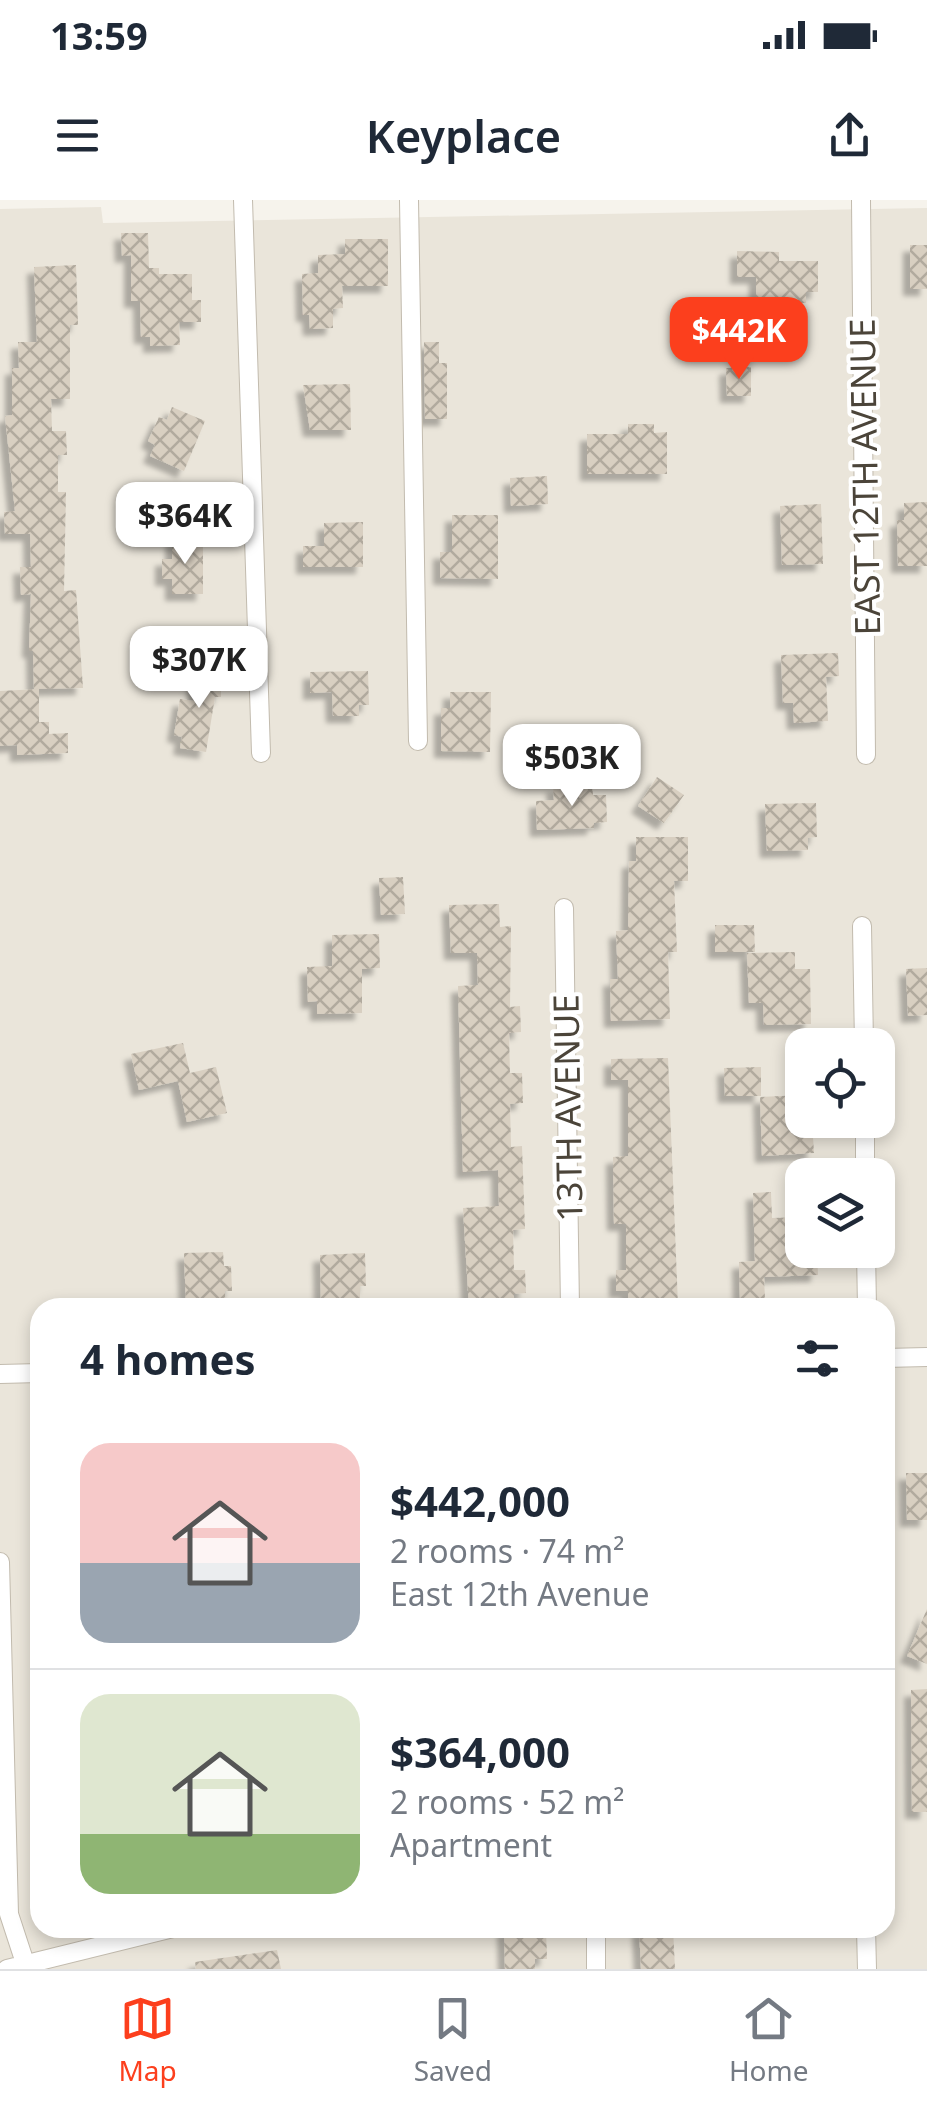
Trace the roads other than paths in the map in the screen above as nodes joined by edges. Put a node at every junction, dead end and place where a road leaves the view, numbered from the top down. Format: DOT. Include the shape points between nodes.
graph roads {
  1 [pos="242,200"];
  2 [pos="409,200"];
  3 [pos="861,200"];
  4 [pos="418,741"];
  5 [pos="261,753"];
  6 [pos="866,755"];
  7 [pos="564,908"];
  8 [pos="862,926"];
  9 [pos="864,1028"];
  10 [pos="866,1268"];
  11 [pos="570,1298"];
  12 [pos="867,1298"];
  13 [pos="927,1357"];
  14 [pos="895,1358"];
  15 [pos="30,1373"];
  16 [pos="0,1374"];
  17 [pos="0,1562"];
  18 [pos="1,1698"];
  19 [pos="134,1938"];
  20 [pos="596,1938"];
  21 [pos="866,1938"];
  22 [pos="20,1967"];
  23 [pos="596,1969"];
  24 [pos="868,1969"];
  1 -- 5 [label="street"];
  2 -- 4 [label="street"];
  3 -- 6 [label="street, EAST 12TH AVENUE"];
  7 -- 11 [label="street, 13TH AVENUE"];
  8 -- 9 [label="street"];
  10 -- 12 [label="street"];
  13 -- 14 [label="street"];
  15 -- 16 [label="street"];
  17 -- 18 [label="street"];
  18 -- 22 [label="street" via="9,1914"];
  19 -- 22 [label="street"];
  20 -- 23 [label="street"];
  21 -- 24 [label="street"];
}
